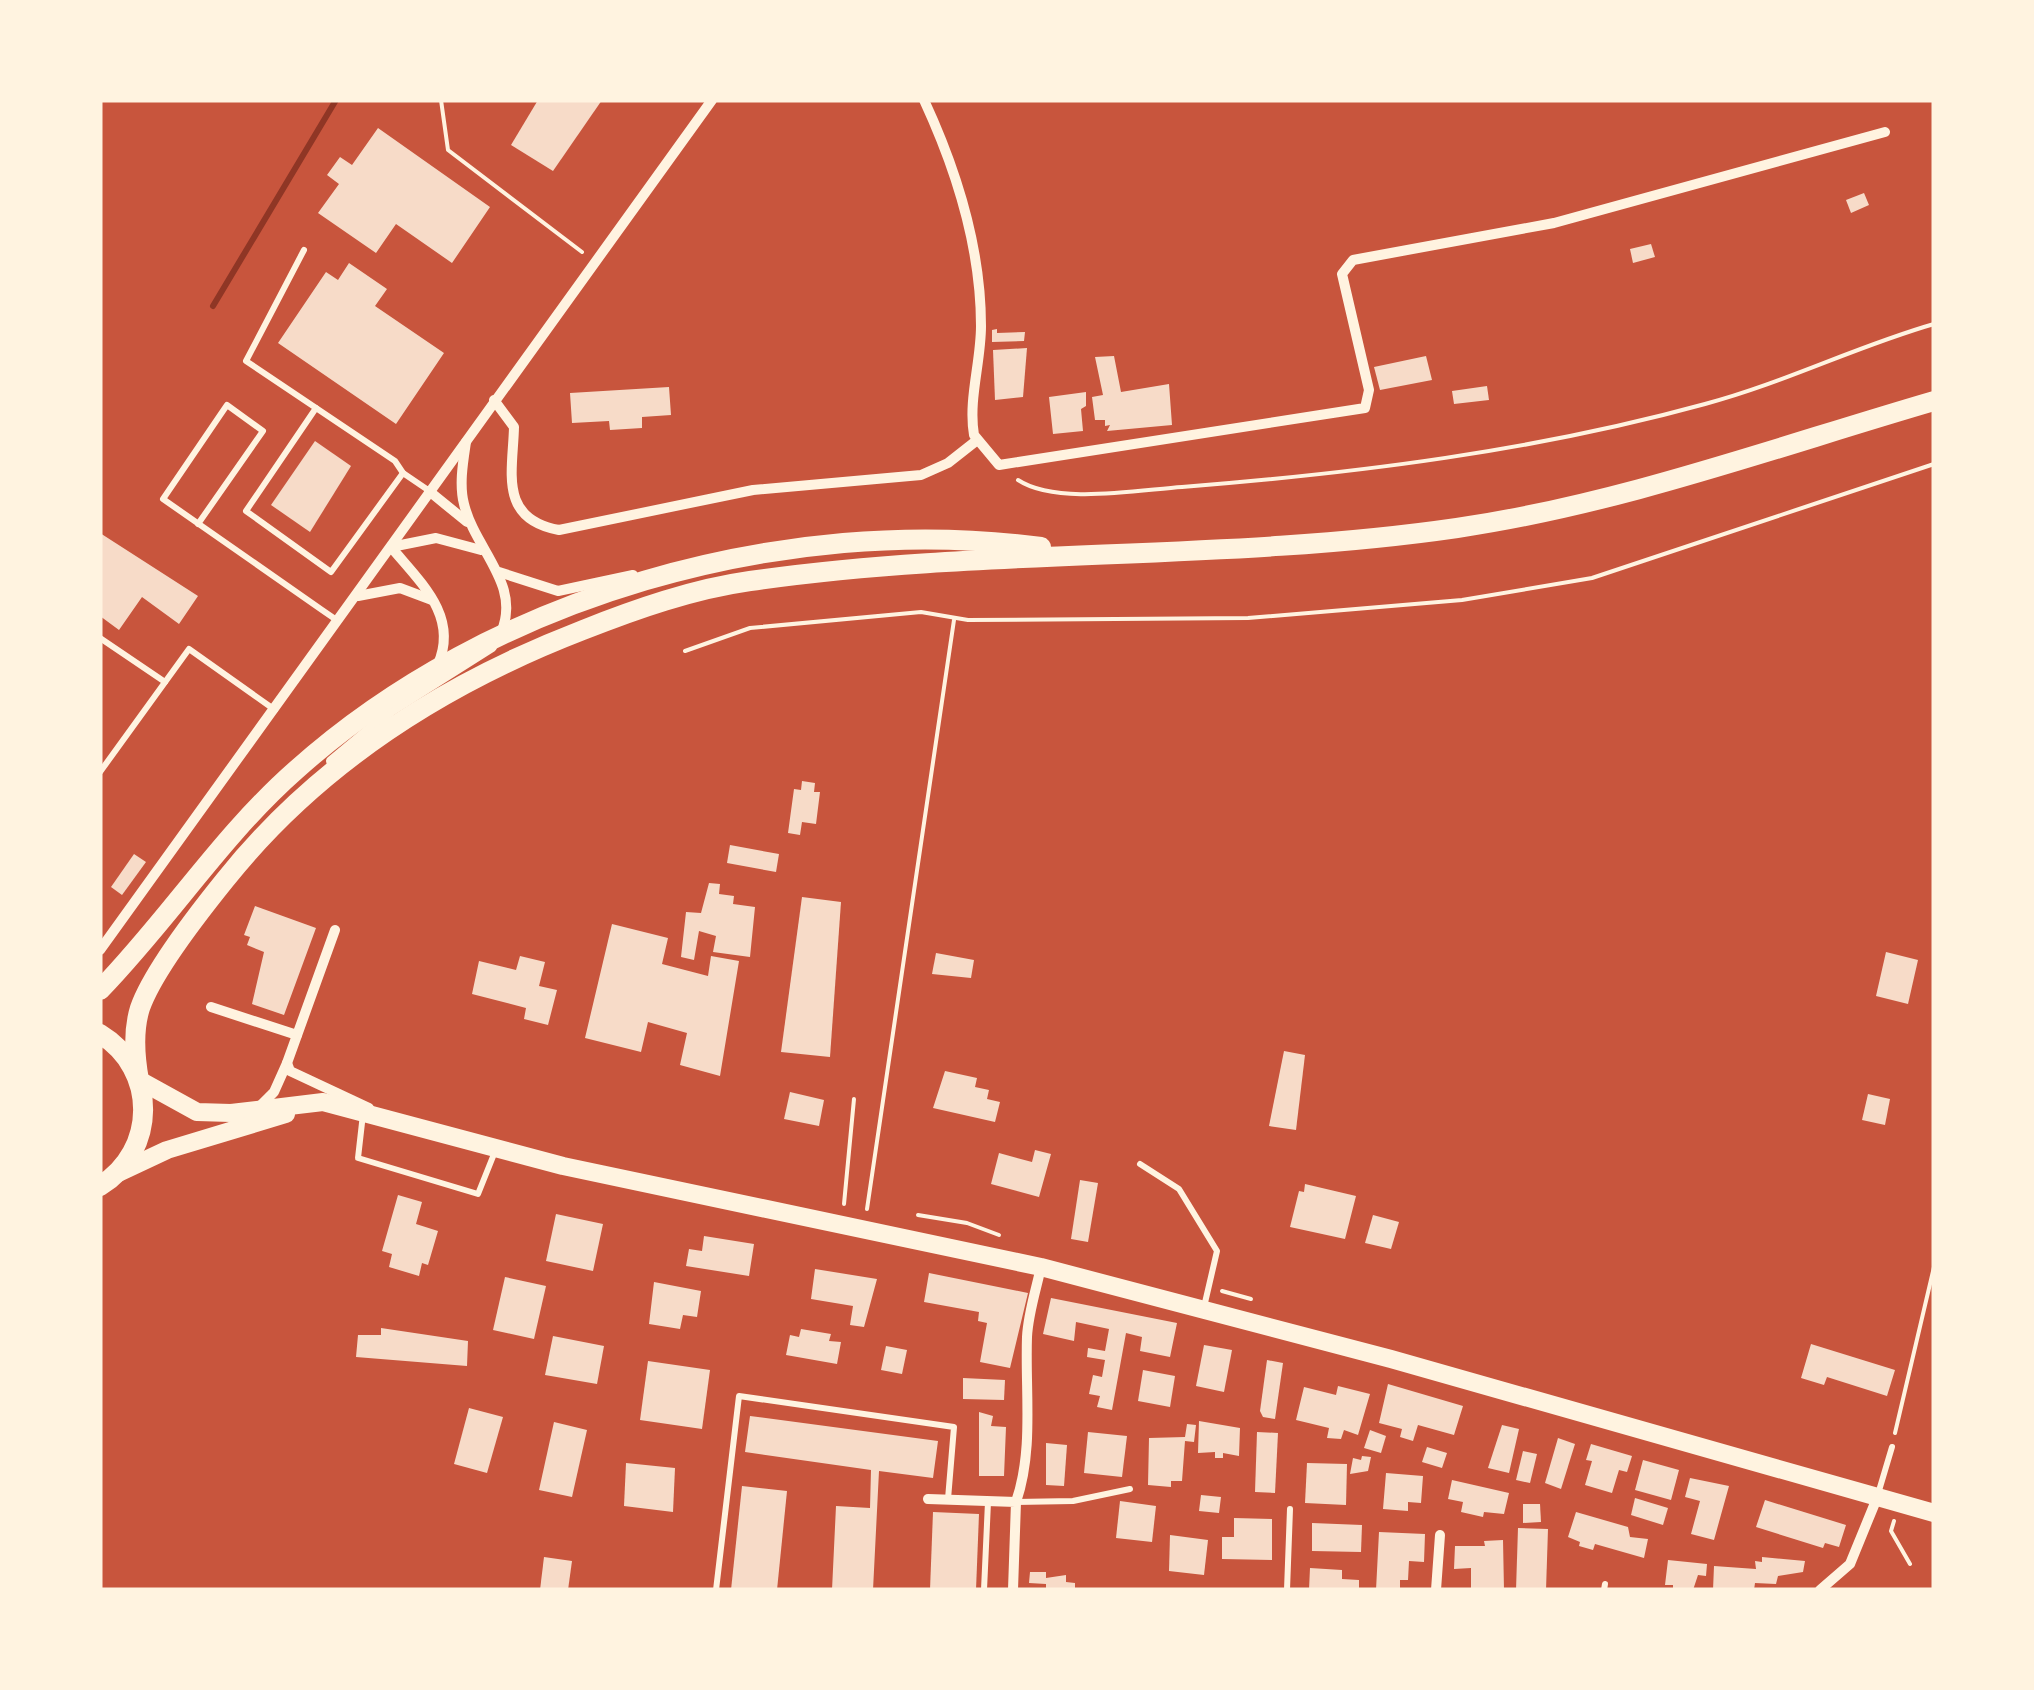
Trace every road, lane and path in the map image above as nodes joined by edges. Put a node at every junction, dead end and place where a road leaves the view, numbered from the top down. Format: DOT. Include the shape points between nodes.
graph roads {
  1 [pos="440,100"];
  2 [pos="712,100"];
  3 [pos="924,100"];
  4 [pos="1885,132"];
  5 [pos="576,247"];
  6 [pos="304,250"];
  7 [pos="1934,324"];
  8 [pos="494,400"];
  9 [pos="1934,401"];
  10 [pos="316,408"];
  11 [pos="466,438"];
  12 [pos="976,440"];
  13 [pos="999,464"];
  14 [pos="1934,464"];
  15 [pos="403,473"];
  16 [pos="429,491"];
  17 [pos="198,524"];
  18 [pos="474,530"];
  19 [pos="482,550"];
  20 [pos="1082,553"];
  21 [pos="498,572"];
  22 [pos="659,573"];
  23 [pos="356,596"];
  24 [pos="433,600"];
  25 [pos="954,618"];
  26 [pos="338,621"];
  27 [pos="500,635"];
  28 [pos="100,638"];
  29 [pos="684,652"];
  30 [pos="432,672"];
  31 [pos="165,682"];
  32 [pos="276,711"];
  33 [pos="100,772"];
  34 [pos="273,824"];
  35 [pos="335,930"];
  36 [pos="100,950"];
  37 [pos="100,990"];
  38 [pos="211,1007"];
  39 [pos="100,1034"];
  40 [pos="296,1036"];
  41 [pos="287,1063"];
  42 [pos="139,1080"];
  43 [pos="854,1099"];
  44 [pos="258,1108"];
  45 [pos="363,1110"];
  46 [pos="497,1148"];
  47 [pos="1140,1164"];
  48 [pos="118,1173"];
  49 [pos="100,1186"];
  50 [pos="842,1224"];
  51 [pos="864,1228"];
  52 [pos="1934,1267"];
  53 [pos="1041,1268"];
  54 [pos="1204,1308"];
  55 [pos="1892,1447"];
  56 [pos="1130,1489"];
  57 [pos="928,1498"];
  58 [pos="1877,1498"];
  59 [pos="948,1499"];
  60 [pos="988,1501"];
  61 [pos="1016,1502"];
  62 [pos="1290,1509"];
  63 [pos="1934,1514"];
  64 [pos="1894,1522"];
  65 [pos="1440,1535"];
  66 [pos="1910,1564"];
  67 [pos="1838,1586"];
  68 [pos="716,1590"];
  69 [pos="984,1590"];
  70 [pos="1013,1590"];
  71 [pos="1287,1590"];
  72 [pos="1436,1590"];
  73 [pos="1820,1590"];
  1 -- 5 [label="path" via="448,150"];
  2 -- 8 [label="street"];
  3 -- 12 [label="street" via="959,193 974,257 982,326"];
  4 -- 13 [label="street" via="1554,222 1359,257 1342,274 1370,390 1365,408"];
  6 -- 10 [label="lane" via="246,361"];
  7 -- 13 [label="path" via="1706,404 1466,457 1284,479 1074,493 1024,484"];
  8 -- 11 [label="street"];
  8 -- 12 [label="street" via="514,427 514,498 534,520 559,530 753,490 921,475"];
  9 -- 20 [label="main road" via="1654,486 1465,527 1276,548"];
  10 -- 15 [label="lane"];
  10 -- 15 [label="lane" via="246,511 331,572"];
  11 -- 16 [label="street"];
  11 -- 18 [label="street" via="462,492"];
  12 -- 13 [label="street"];
  14 -- 25 [label="path" via="1592,578 1462,600 1248,618"];
  15 -- 16 [label="lane"];
  16 -- 18 [label="street"];
  16 -- 23 [label="street"];
  17 -- 17 [label="lane" via="162,498 227,406 263,431"];
  17 -- 26 [label="lane"];
  18 -- 19 [label="street"];
  19 -- 21 [label="street"];
  19 -- 24 [label="street" via="436,538 391,548"];
  20 -- 22 [label="main road" via="984,540 890,542 800,549"];
  20 -- 34 [label="main road" via="748,581 617,616 504,660 416,708"];
  21 -- 22 [label="street" via="558,591"];
  21 -- 27 [label="street" via="507,602"];
  22 -- 27 [label="main road"];
  23 -- 24 [label="street" via="389,588"];
  23 -- 26 [label="street"];
  24 -- 30 [label="street" via="446,629"];
  25 -- 29 [label="path" via="920,612 750,628"];
  25 -- 51 [label="path"];
  26 -- 32 [label="street"];
  27 -- 30 [label="main road"];
  27 -- 34 [label="street" via="482,657 348,745"];
  28 -- 31 [label="lane"];
  30 -- 37 [label="main road" via="297,768"];
  31 -- 32 [label="lane" via="189,649"];
  31 -- 33 [label="lane"];
  32 -- 36 [label="street"];
  34 -- 42 [label="main road" via="200,911 140,1009"];
  35 -- 40 [label="street"];
  38 -- 40 [label="street"];
  39 -- 42 [label="main road" via="122,1051"];
  40 -- 41 [label="street"];
  41 -- 44 [label="street"];
  41 -- 45 [label="street" via="290,1071"];
  42 -- 44 [label="main road" via="197,1112"];
  42 -- 48 [label="main road" via="142,1130"];
  43 -- 50 [label="path"];
  44 -- 45 [label="main road" via="323,1102"];
  45 -- 46 [label="main road"];
  45 -- 46 [label="lane" via="358,1158 478,1194"];
  45 -- 48 [label="main road" via="252,1122"];
  46 -- 50 [label="main road"];
  47 -- 54 [label="lane" via="1180,1190 1217,1252"];
  48 -- 49 [label="main road"];
  50 -- 51 [label="main road"];
  51 -- 53 [label="main road"];
  52 -- 55 [label="path"];
  53 -- 54 [label="main road"];
  53 -- 61 [label="street" via="1027,1333 1024,1465"];
  54 -- 58 [label="main road"];
  55 -- 58 [label="lane"];
  56 -- 61 [label="lane" via="1074,1502"];
  57 -- 59 [label="street"];
  58 -- 63 [label="main road"];
  58 -- 67 [label="street"];
  59 -- 60 [label="street"];
  59 -- 68 [label="lane" via="954,1427 739,1396"];
  60 -- 61 [label="street"];
  60 -- 69 [label="lane"];
  61 -- 70 [label="street"];
  62 -- 71 [label="lane"];
  64 -- 66 [label="path" via="1891,1532"];
  65 -- 72 [label="street"];
  67 -- 73 [label="street"];
}
